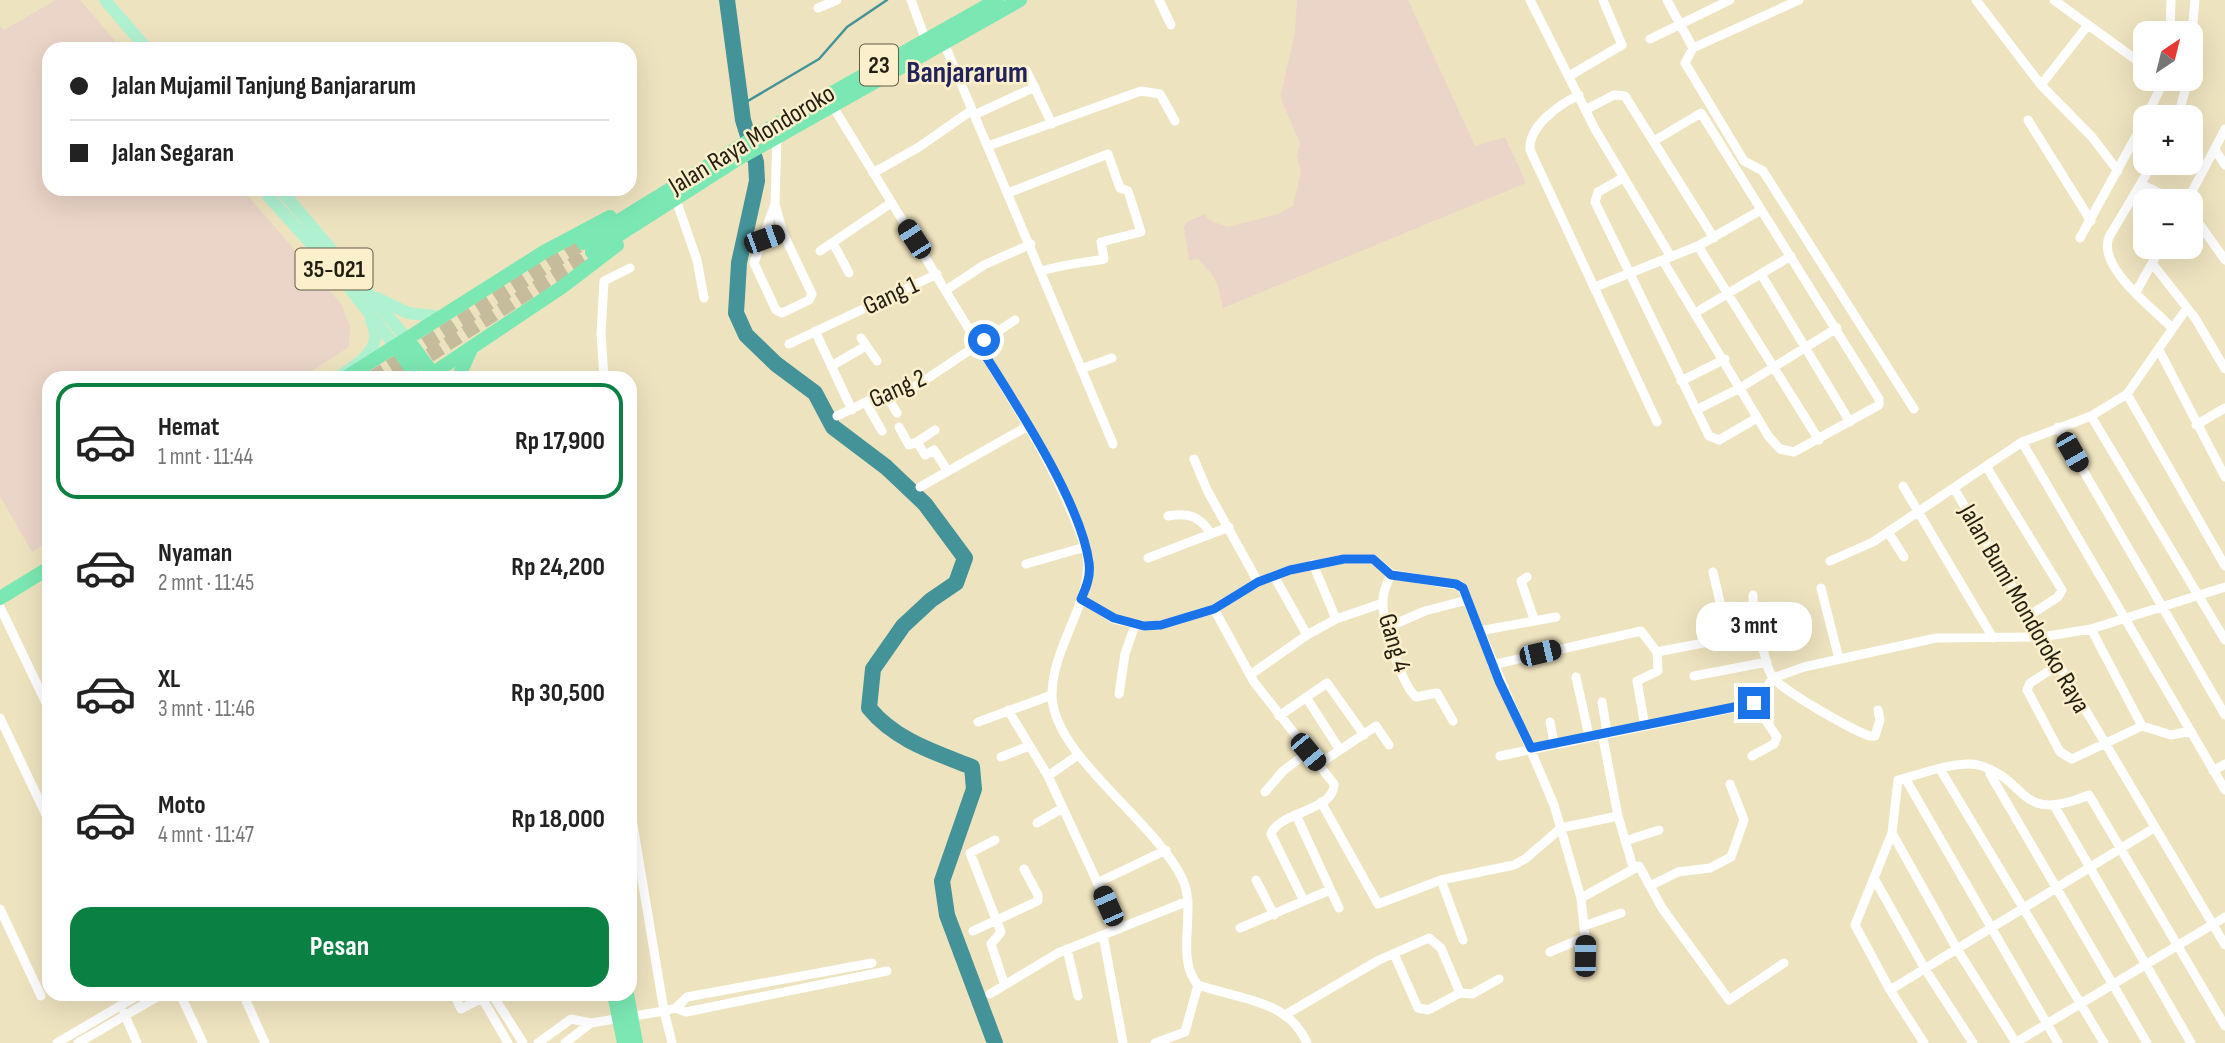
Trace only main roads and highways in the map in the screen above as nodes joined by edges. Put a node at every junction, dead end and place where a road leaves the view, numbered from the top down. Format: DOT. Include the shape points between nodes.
graph roads {
  1 [pos="105,0"];
  2 [pos="997,0"];
  3 [pos="1020,0"];
  4 [pos="141,42"];
  5 [pos="768,137"];
  6 [pos="734,155"];
  7 [pos="268,196"];
  8 [pos="286,196"];
  9 [pos="635,217"];
  10 [pos="588,248"];
  11 [pos="366,298"];
  12 [pos="444,317"];
  13 [pos="402,344"];
  14 [pos="471,348"];
  15 [pos="347,371"];
  16 [pos="357,371"];
  17 [pos="423,371"];
  18 [pos="437,371"];
  19 [pos="461,371"];
  20 [pos="42,563"];
  21 [pos="42,572"];
  22 [pos="0,587"];
  23 [pos="0,598"];
  24 [pos="618,1001"];
  25 [pos="625,1001"];
  26 [pos="623,1010"];
  27 [pos="629,1039"];
  1 -- 4 [label="main road"];
  2 -- 5 [label="highway, Jalan Raya Mondoroko / 23" via="925,38"];
  3 -- 5 [label="highway, Jalan Raya Mondoroko / 23"];
  5 -- 6 [label="highway, Jalan Raya Mondoroko / 23"];
  6 -- 9 [label="highway, Jalan Raya Mondoroko / 23"];
  6 -- 9 [label="highway, Jalan Raya Mondoroko / 23" via="675,197"];
  7 -- 11 [label="main road, 35-021"];
  8 -- 11 [label="main road, 35-021"];
  9 -- 10 [label="highway, Jalan Raya Mondoroko / 23"];
  9 -- 12 [label="highway" via="611,217 544,252"];
  9 -- 14 [label="highway, Jalan Raya Mondoroko" via="621,242"];
  11 -- 12 [label="main road, 35-021" via="408,313"];
  11 -- 13 [label="main road, 35-021"];
  11 -- 15 [label="main road, 35-021" via="375,342 364,359"];
  12 -- 13 [label="highway"];
  13 -- 16 [label="highway"];
  13 -- 17 [label="highway"];
  14 -- 18 [label="highway, Jalan Raya Mondoroko"];
  14 -- 19 [label="highway"];
  20 -- 22 [label="highway"];
  21 -- 23 [label="highway"];
  24 -- 26 [label="highway"];
  25 -- 26 [label="highway"];
  26 -- 27 [label="highway"];
}
